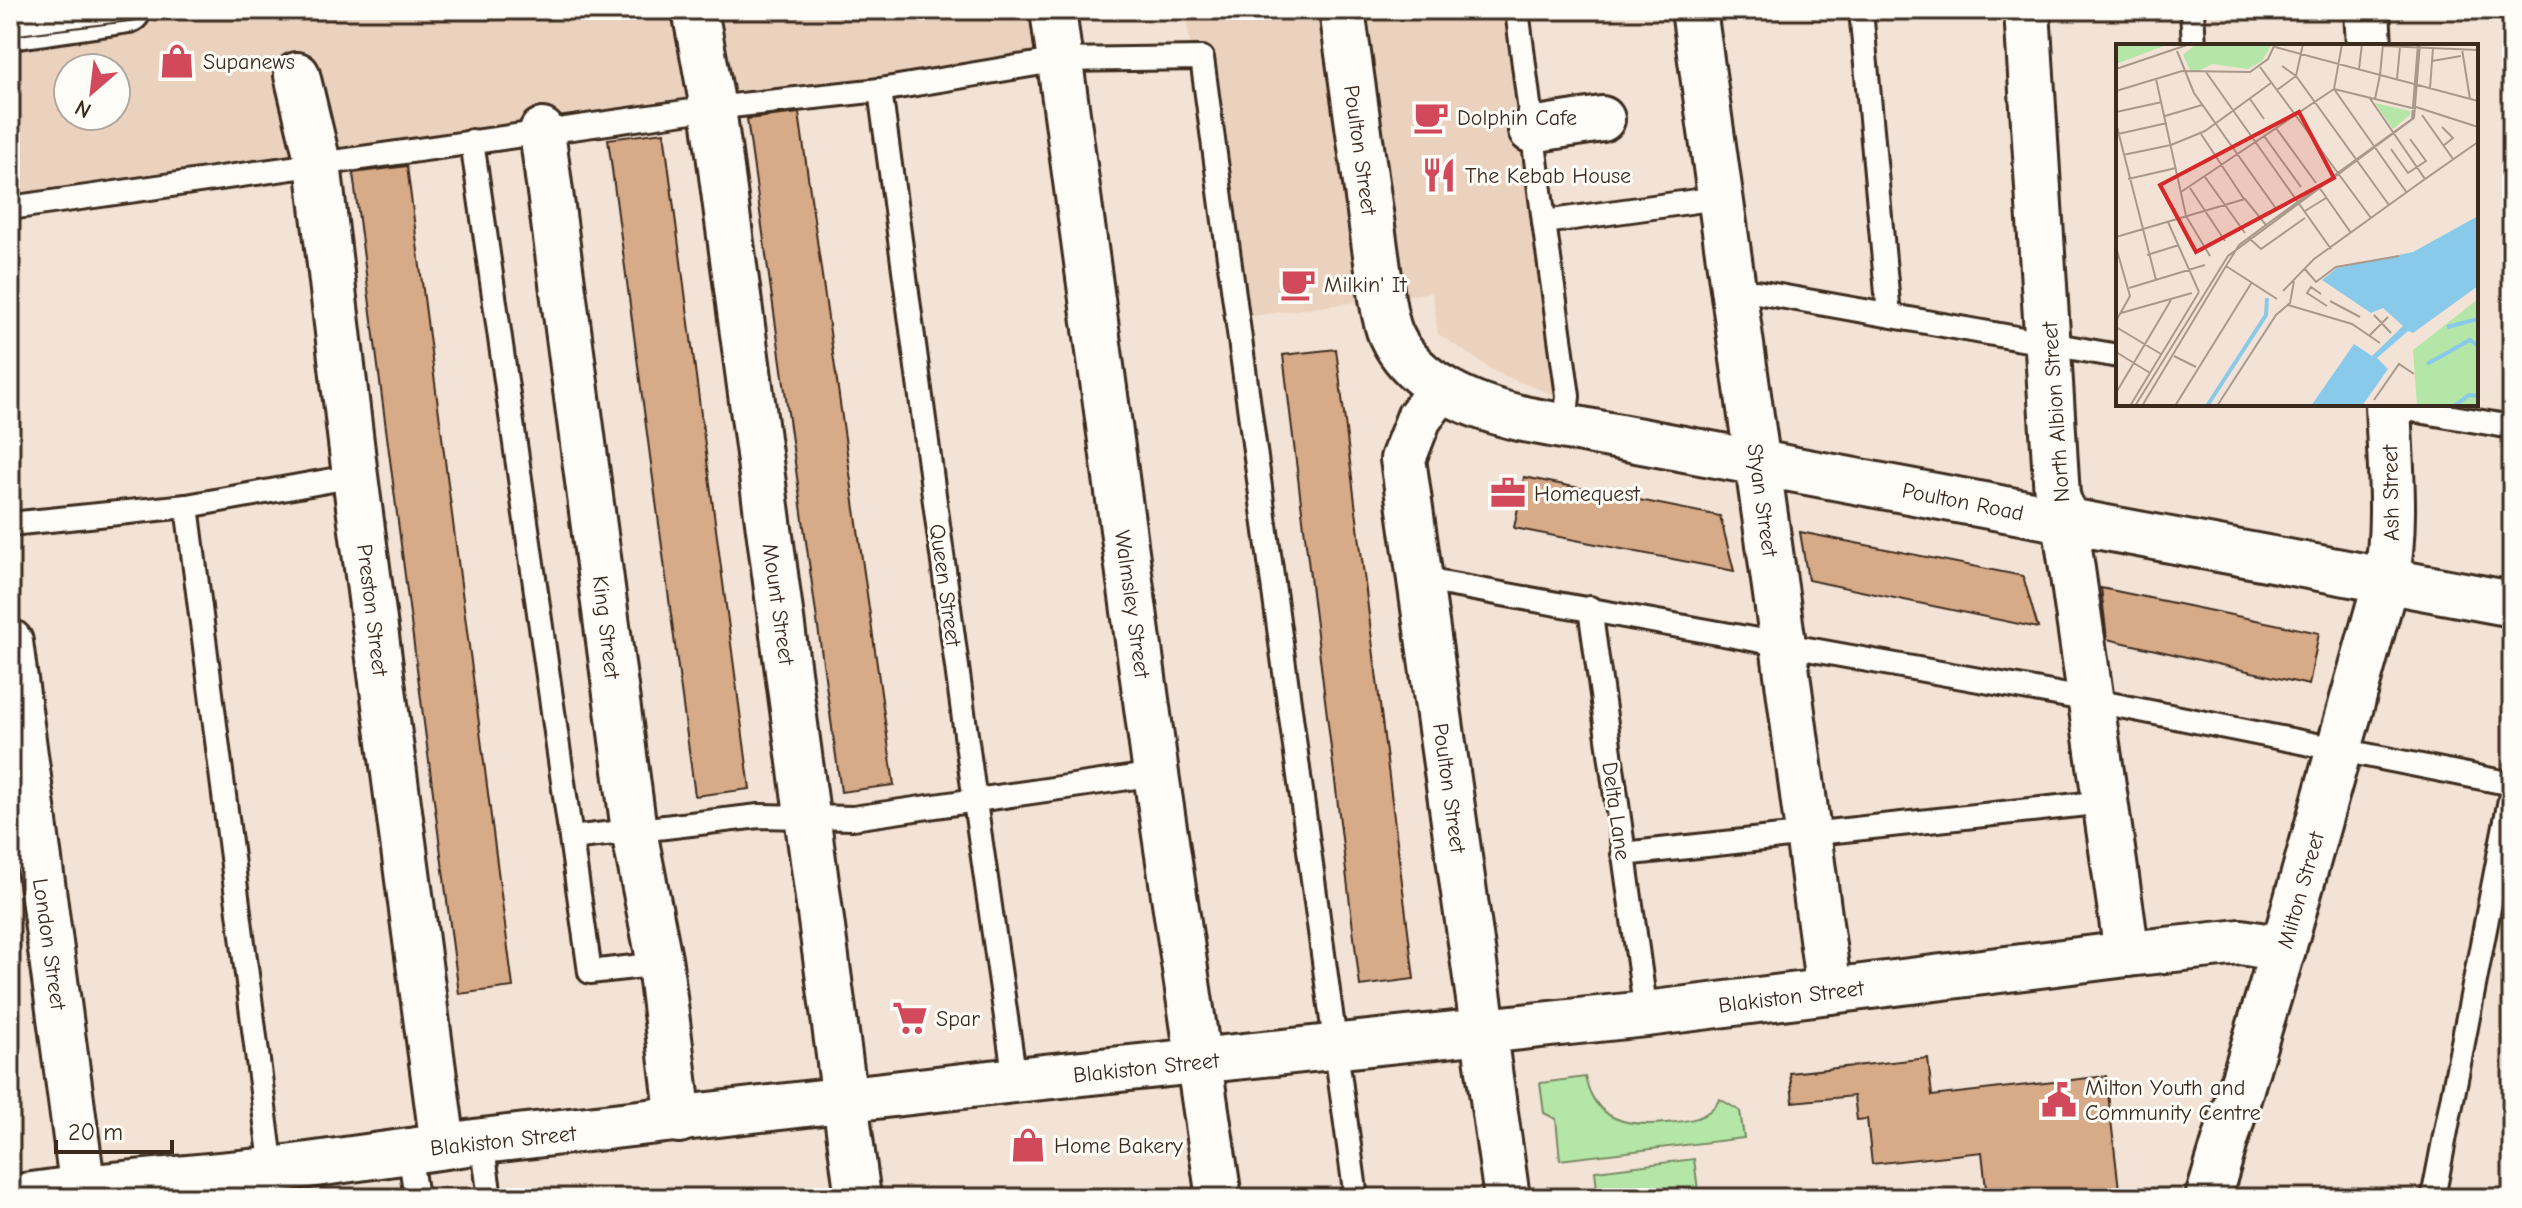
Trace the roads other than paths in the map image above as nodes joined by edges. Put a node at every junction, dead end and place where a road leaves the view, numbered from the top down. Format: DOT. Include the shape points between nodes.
graph roads {
  1 [pos="128,10"];
  2 [pos="695,10"];
  3 [pos="1053,10"];
  4 [pos="1342,10"];
  5 [pos="1517,10"];
  6 [pos="1694,10"];
  7 [pos="1861,10"];
  8 [pos="2027,10"];
  9 [pos="2192,10"];
  10 [pos="2367,10"];
  11 [pos="10,27"];
  12 [pos="2194,44"];
  13 [pos="2369,44"];
  14 [pos="1060,60"];
  15 [pos="297,75"];
  16 [pos="880,90"];
  17 [pos="713,108"];
  18 [pos="1602,119"];
  19 [pos="1531,130"];
  20 [pos="542,131"];
  21 [pos="472,141"];
  22 [pos="318,163"];
  23 [pos="1718,198"];
  24 [pos="10,208"];
  25 [pos="1544,222"];
  26 [pos="1734,296"];
  27 [pos="1889,315"];
  28 [pos="2050,344"];
  29 [pos="2116,356"];
  30 [pos="1432,381"];
  31 [pos="2384,406"];
  32 [pos="2390,406"];
  33 [pos="1565,426"];
  34 [pos="2512,427"];
  35 [pos="1757,462"];
  36 [pos="355,476"];
  37 [pos="187,506"];
  38 [pos="2065,520"];
  39 [pos="10,524"];
  40 [pos="1419,579"];
  41 [pos="2386,581"];
  42 [pos="2512,604"];
  43 [pos="1590,608"];
  44 [pos="10,642"];
  45 [pos="1783,644"];
  46 [pos="2090,700"];
  47 [pos="2340,752"];
  48 [pos="1156,774"];
  49 [pos="2512,787"];
  50 [pos="975,802"];
  51 [pos="2105,802"];
  52 [pos="807,818"];
  53 [pos="634,831"];
  54 [pos="1809,835"];
  55 [pos="571,838"];
  56 [pos="1623,854"];
  57 [pos="2283,949"];
  58 [pos="2127,954"];
  59 [pos="660,964"];
  60 [pos="1829,991"];
  61 [pos="1646,1014"];
  62 [pos="1485,1029"];
  63 [pos="1336,1047"];
  64 [pos="1199,1061"];
  65 [pos="1015,1080"];
  66 [pos="844,1101"];
  67 [pos="679,1120"];
  68 [pos="445,1146"];
  69 [pos="272,1170"];
  70 [pos="83,1193"];
  71 [pos="10,1198"];
  72 [pos="416,1198"];
  73 [pos="490,1198"];
  74 [pos="858,1198"];
  75 [pos="1219,1198"];
  76 [pos="1356,1198"];
  77 [pos="1507,1198"];
  78 [pos="2208,1198"];
  79 [pos="2433,1198"];
  1 -- 11 [label="street"];
  2 -- 17 [label="street, Mount Street"];
  3 -- 14 [label="street, Walmsley Street"];
  4 -- 30 [label="street, Poulton Street" via="1382,298 1391,335"];
  5 -- 19 [label="lane"];
  6 -- 23 [label="street, Styan Street"];
  7 -- 27 [label="lane"];
  8 -- 28 [label="street, North Albion Street"];
  9 -- 12 [label="lane"];
  10 -- 13 [label="street"];
  14 -- 16 [label="lane"];
  14 -- 48 [label="street, Walmsley Street"];
  14 -- 63 [label="lane" via="1202,58"];
  15 -- 22 [label="street, Preston Street"];
  16 -- 17 [label="lane"];
  16 -- 50 [label="lane, Queen Street"];
  17 -- 20 [label="lane"];
  17 -- 52 [label="street, Mount Street"];
  18 -- 19 [label="street"];
  19 -- 25 [label="lane"];
  20 -- 21 [label="lane"];
  20 -- 53 [label="street, King Street"];
  21 -- 22 [label="lane"];
  21 -- 55 [label="lane"];
  22 -- 24 [label="lane"];
  22 -- 36 [label="street, Preston Street"];
  23 -- 25 [label="lane"];
  23 -- 26 [label="street, Styan Street"];
  25 -- 33 [label="lane" via="1568,396"];
  26 -- 27 [label="lane" via="1757,292"];
  26 -- 35 [label="street, Styan Street"];
  27 -- 28 [label="lane"];
  28 -- 29 [label="lane"];
  28 -- 38 [label="street, North Albion Street" via="2057,496"];
  30 -- 33 [label="street, Poulton Road" via="1495,412"];
  30 -- 40 [label="street, Poulton Street" via="1403,459"];
  31 -- 41 [label="street, Ash Street" via="2392,516"];
  32 -- 34 [label="lane"];
  33 -- 35 [label="street, Poulton Road"];
  35 -- 38 [label="street, Poulton Road"];
  35 -- 45 [label="street, Styan Street"];
  36 -- 37 [label="lane"];
  36 -- 68 [label="street, Preston Street"];
  37 -- 39 [label="lane"];
  37 -- 69 [label="lane"];
  38 -- 41 [label="street, Poulton Road"];
  38 -- 46 [label="street, North Albion Street"];
  40 -- 43 [label="lane"];
  40 -- 62 [label="street, Poulton Street"];
  41 -- 42 [label="street, Poulton Road"];
  41 -- 47 [label="street, Milton Street"];
  43 -- 45 [label="lane"];
  43 -- 56 [label="lane, Delta Lane"];
  44 -- 70 [label="street, London Street"];
  45 -- 46 [label="lane"];
  45 -- 54 [label="street, Styan Street"];
  46 -- 47 [label="lane"];
  46 -- 51 [label="street, North Albion Street"];
  47 -- 49 [label="lane"];
  47 -- 57 [label="street, Milton Street"];
  48 -- 50 [label="lane"];
  48 -- 64 [label="street, Walmsley Street"];
  49 -- 79 [label="lane"];
  50 -- 52 [label="lane" via="853,818"];
  50 -- 65 [label="lane, Queen Street"];
  51 -- 54 [label="lane"];
  51 -- 58 [label="street, North Albion Street"];
  52 -- 53 [label="lane" via="759,816"];
  52 -- 66 [label="street, Mount Street"];
  53 -- 55 [label="lane"];
  53 -- 59 [label="street, King Street"];
  54 -- 56 [label="lane"];
  54 -- 60 [label="street, Styan Street"];
  55 -- 59 [label="lane" via="590,972"];
  56 -- 61 [label="lane, Delta Lane"];
  57 -- 58 [label="street, Blakiston Street" via="2241,942"];
  57 -- 78 [label="street, Milton Street"];
  58 -- 60 [label="street, Blakiston Street"];
  59 -- 67 [label="street, King Street"];
  60 -- 61 [label="street, Blakiston Street"];
  61 -- 62 [label="street, Blakiston Street"];
  62 -- 63 [label="street, Blakiston Street"];
  62 -- 77 [label="street, Poulton Street"];
  63 -- 64 [label="street, Blakiston Street"];
  63 -- 76 [label="lane"];
  64 -- 65 [label="street, Blakiston Street"];
  64 -- 75 [label="street, Walmsley Street"];
  65 -- 66 [label="street, Blakiston Street"];
  66 -- 67 [label="street, Blakiston Street"];
  66 -- 74 [label="street, Mount Street"];
  67 -- 68 [label="street, Blakiston Street"];
  68 -- 69 [label="street, Blakiston Street"];
  68 -- 72 [label="lane"];
  68 -- 73 [label="lane"];
  69 -- 70 [label="street, Blakiston Street"];
  70 -- 71 [label="street, Blakiston Street"];
}
